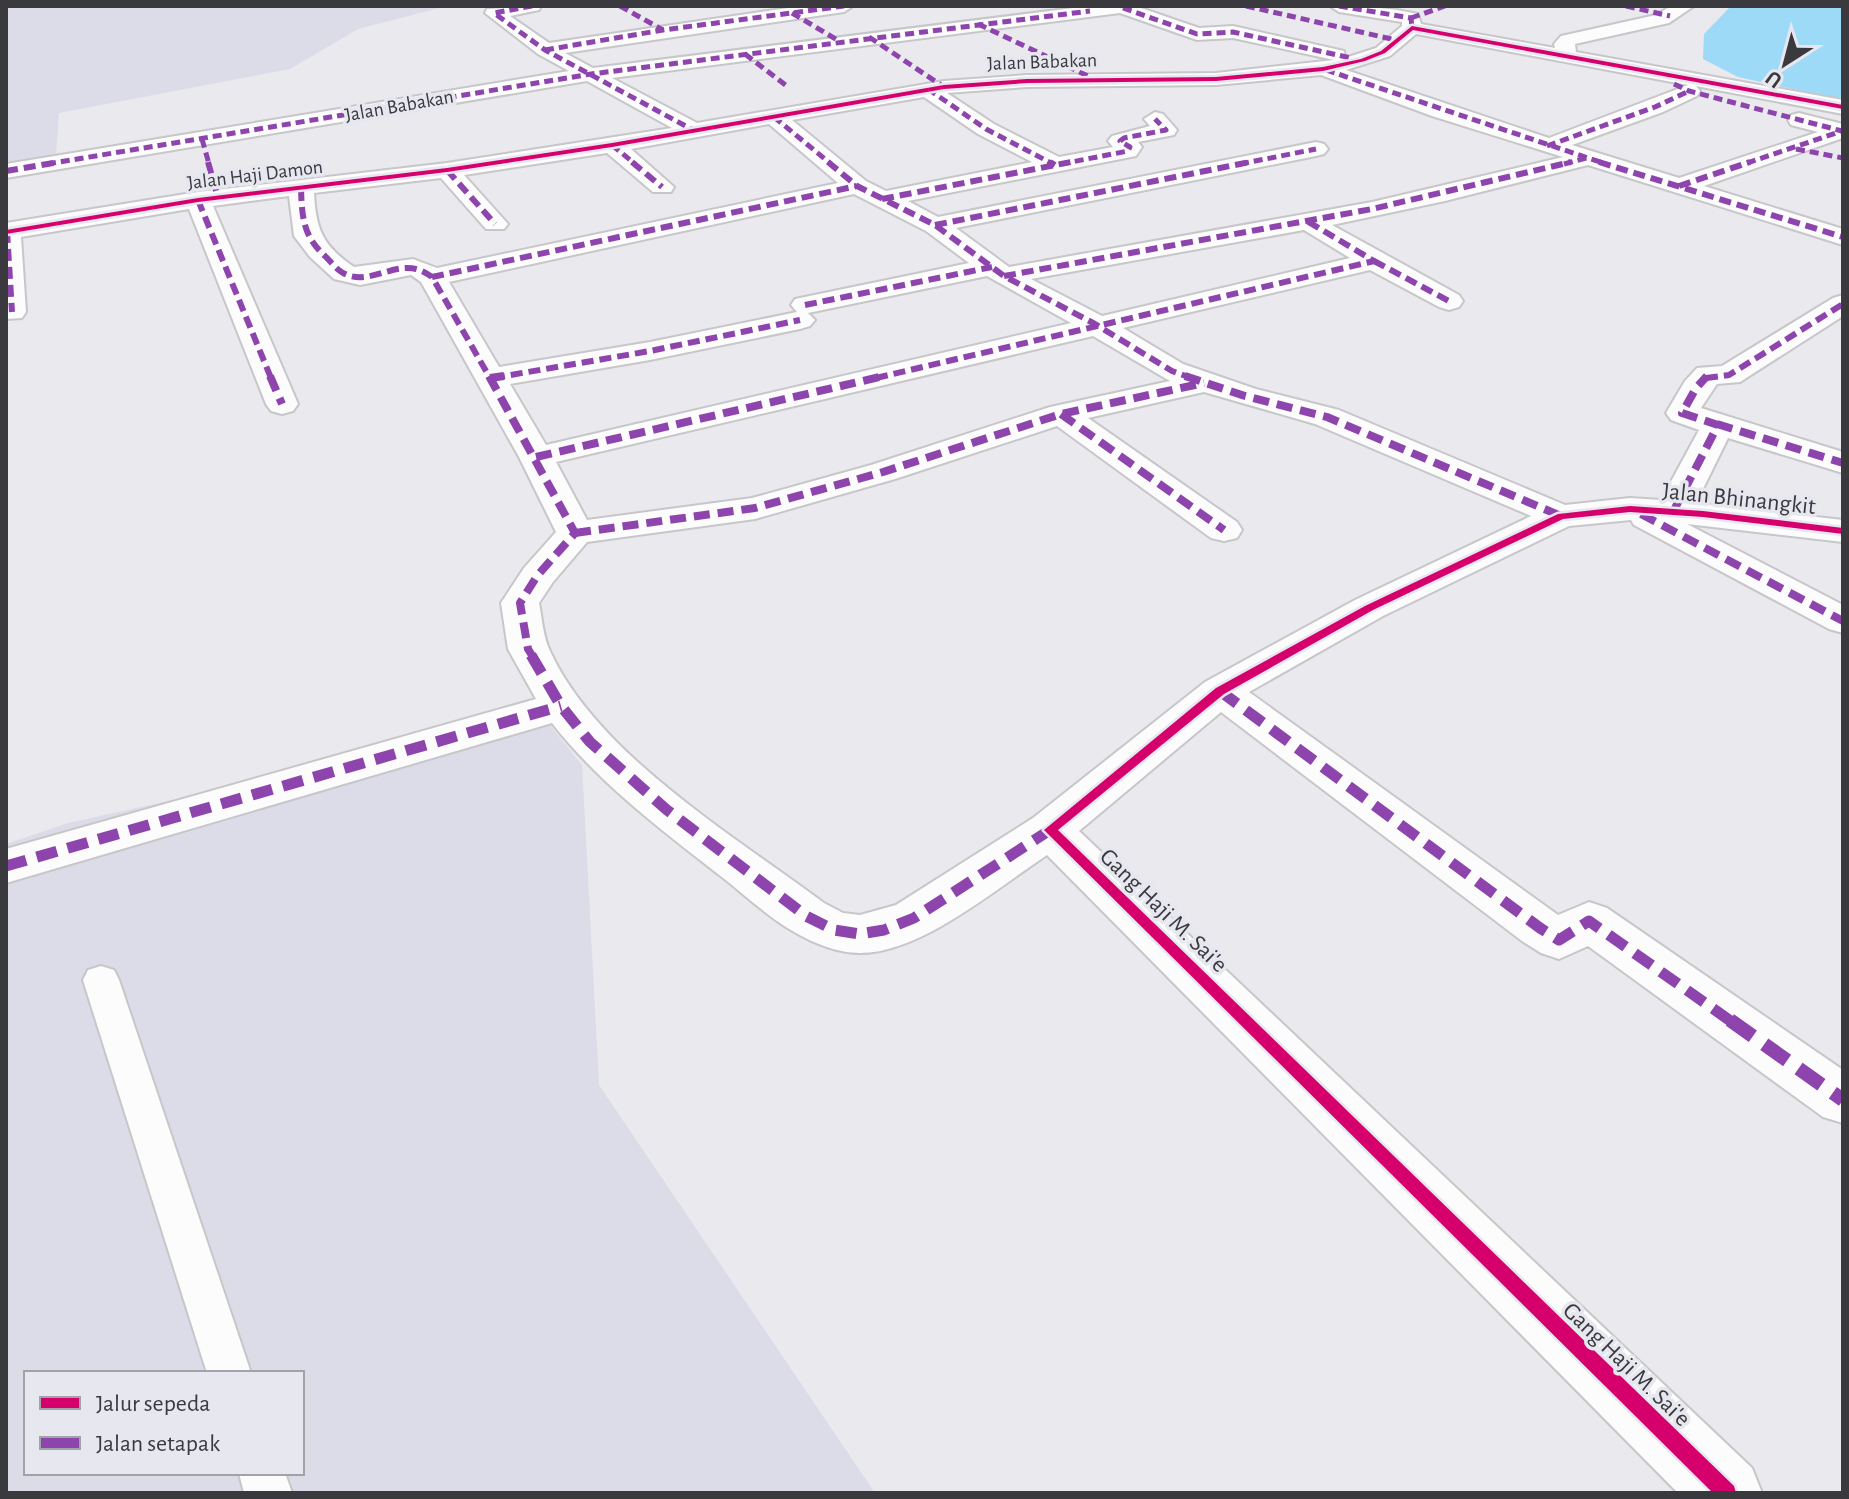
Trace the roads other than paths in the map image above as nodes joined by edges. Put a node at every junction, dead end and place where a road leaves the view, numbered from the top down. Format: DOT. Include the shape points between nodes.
graph roads {
  1 [pos="532,6"];
  2 [pos="620,6"];
  3 [pos="741,6"];
  4 [pos="844,6"];
  5 [pos="1246,6"];
  6 [pos="1339,6"];
  7 [pos="1445,6"];
  8 [pos="1626,6"];
  9 [pos="1128,7"];
  10 [pos="817,8"];
  11 [pos="1084,9"];
  12 [pos="1677,11"];
  13 [pos="792,13"];
  14 [pos="763,16"];
  15 [pos="978,24"];
  16 [pos="1406,29"];
  17 [pos="663,30"];
  18 [pos="869,37"];
  19 [pos="839,41"];
  20 [pos="545,50"];
  21 [pos="745,54"];
  22 [pos="1567,55"];
  23 [pos="1363,60"];
  24 [pos="1323,69"];
  25 [pos="1649,71"];
  26 [pos="591,74"];
  27 [pos="1093,79"];
  28 [pos="788,87"];
  29 [pos="936,88"];
  30 [pos="1689,91"];
  31 [pos="1843,107"];
  32 [pos="774,117"];
  33 [pos="1155,119"];
  34 [pos="693,130"];
  35 [pos="202,139"];
  36 [pos="612,145"];
  37 [pos="1547,146"];
  38 [pos="1316,149"];
  39 [pos="1796,149"];
  40 [pos="1590,157"];
  41 [pos="1843,158"];
  42 [pos="510,160"];
  43 [pos="1055,165"];
  44 [pos="447,170"];
  45 [pos="6,171"];
  46 [pos="857,186"];
  47 [pos="1679,186"];
  48 [pos="662,187"];
  49 [pos="301,189"];
  50 [pos="208,199"];
  51 [pos="882,199"];
  52 [pos="1307,221"];
  53 [pos="495,224"];
  54 [pos="935,225"];
  55 [pos="6,232"];
  56 [pos="1843,237"];
  57 [pos="1374,261"];
  58 [pos="998,272"];
  59 [pos="432,277"];
  60 [pos="1449,301"];
  61 [pos="1843,304"];
  62 [pos="12,312"];
  63 [pos="1095,324"];
  64 [pos="490,378"];
  65 [pos="1204,383"];
  66 [pos="282,404"];
  67 [pos="1061,414"];
  68 [pos="1717,424"];
  69 [pos="536,457"];
  70 [pos="1843,463"];
  71 [pos="1651,511"];
  72 [pos="1561,516"];
  73 [pos="1224,530"];
  74 [pos="1843,531"];
  75 [pos="575,533"];
  76 [pos="1843,621"];
  77 [pos="1220,691"];
  78 [pos="561,706"];
  79 [pos="1050,830"];
  80 [pos="6,866"];
  81 [pos="101,980"];
  82 [pos="1843,1100"];
  83 [pos="228,1371"];
  84 [pos="1727,1493"];
  1 -- 20 [label="street" via="494,14"];
  2 -- 17 [label="street"];
  3 -- 14 [label="street"];
  4 -- 10 [label="street"];
  5 -- 16 [label="street"];
  6 -- 16 [label="street"];
  7 -- 16 [label="street, Jalan Babakan"];
  8 -- 12 [label="street"];
  9 -- 11 [label="street, Jalan Babakan"];
  9 -- 23 [label="street" via="1197,34 1233,32"];
  10 -- 13 [label="street"];
  11 -- 15 [label="street, Jalan Babakan"];
  12 -- 22 [label="street" via="1577,36 1564,44"];
  13 -- 14 [label="street"];
  13 -- 19 [label="street"];
  14 -- 17 [label="street"];
  15 -- 18 [label="street, Jalan Babakan"];
  15 -- 27 [label="street"];
  16 -- 22 [label="street"];
  16 -- 23 [label="street, Jalan Babakan" via="1383,52"];
  17 -- 20 [label="street"];
  18 -- 19 [label="street, Jalan Babakan"];
  18 -- 29 [label="street"];
  19 -- 21 [label="street, Jalan Babakan"];
  20 -- 26 [label="street"];
  21 -- 26 [label="street, Jalan Babakan"];
  21 -- 28 [label="street"];
  22 -- 25 [label="street"];
  23 -- 24 [label="street, Jalan Babakan"];
  24 -- 27 [label="street, Jalan Babakan" via="1216,79"];
  24 -- 37 [label="street"];
  25 -- 30 [label="street"];
  25 -- 31 [label="street"];
  26 -- 34 [label="street"];
  26 -- 35 [label="street, Jalan Babakan"];
  27 -- 29 [label="street, Jalan Babakan"];
  29 -- 32 [label="street, Jalan Babakan"];
  29 -- 43 [label="street" via="986,129"];
  30 -- 37 [label="street"];
  30 -- 39 [label="street" via="1842,131"];
  32 -- 34 [label="street, Jalan Babakan"];
  32 -- 46 [label="street"];
  33 -- 43 [label="street" via="1166,130 1124,138 1120,141 1130,147 1128,151"];
  34 -- 36 [label="street, Jalan Babakan"];
  35 -- 45 [label="street, Jalan Babakan"];
  35 -- 50 [label="street"];
  36 -- 42 [label="street, Jalan Babakan"];
  36 -- 48 [label="street"];
  37 -- 40 [label="street"];
  38 -- 54 [label="street"];
  39 -- 41 [label="street"];
  39 -- 47 [label="street"];
  40 -- 47 [label="street"];
  40 -- 52 [label="street" via="1533,174"];
  42 -- 44 [label="street, Jalan Haji Damon"];
  43 -- 51 [label="street"];
  44 -- 49 [label="street, Jalan Haji Damon"];
  44 -- 53 [label="street"];
  46 -- 51 [label="street"];
  46 -- 59 [label="street"];
  47 -- 56 [label="street"];
  49 -- 50 [label="street, Jalan Haji Damon"];
  49 -- 59 [label="street" via="303,232 345,274 411,266"];
  50 -- 55 [label="street, Jalan Haji Damon"];
  50 -- 66 [label="street"];
  51 -- 54 [label="street"];
  52 -- 57 [label="street"];
  52 -- 58 [label="street"];
  54 -- 58 [label="street"];
  55 -- 62 [label="street"];
  57 -- 60 [label="street"];
  57 -- 63 [label="street"];
  58 -- 63 [label="street"];
  58 -- 64 [label="street" via="650,351"];
  59 -- 64 [label="street"];
  61 -- 68 [label="street" via="1729,375 1708,375 1681,410"];
  63 -- 65 [label="street" via="1172,371"];
  63 -- 69 [label="street"];
  64 -- 69 [label="street"];
  65 -- 67 [label="street"];
  65 -- 72 [label="street" via="1327,417"];
  67 -- 73 [label="street"];
  67 -- 75 [label="street" via="755,508"];
  68 -- 70 [label="street"];
  68 -- 71 [label="street"];
  69 -- 75 [label="street"];
  71 -- 72 [label="street"];
  71 -- 74 [label="street, Jalan Bhinangkit"];
  71 -- 76 [label="street"];
  72 -- 77 [label="street" via="1369,608"];
  75 -- 78 [label="street" via="520,603 528,649"];
  77 -- 79 [label="street"];
  77 -- 82 [label="street" via="1540,928 1559,940 1589,921"];
  78 -- 79 [label="street" via="590,742 667,810 806,916 834,930 860,934 914,918"];
  78 -- 80 [label="street"];
  79 -- 84 [label="street, Gang Haji M. Sai'e"];
  81 -- 83 [label="lane"];
}
